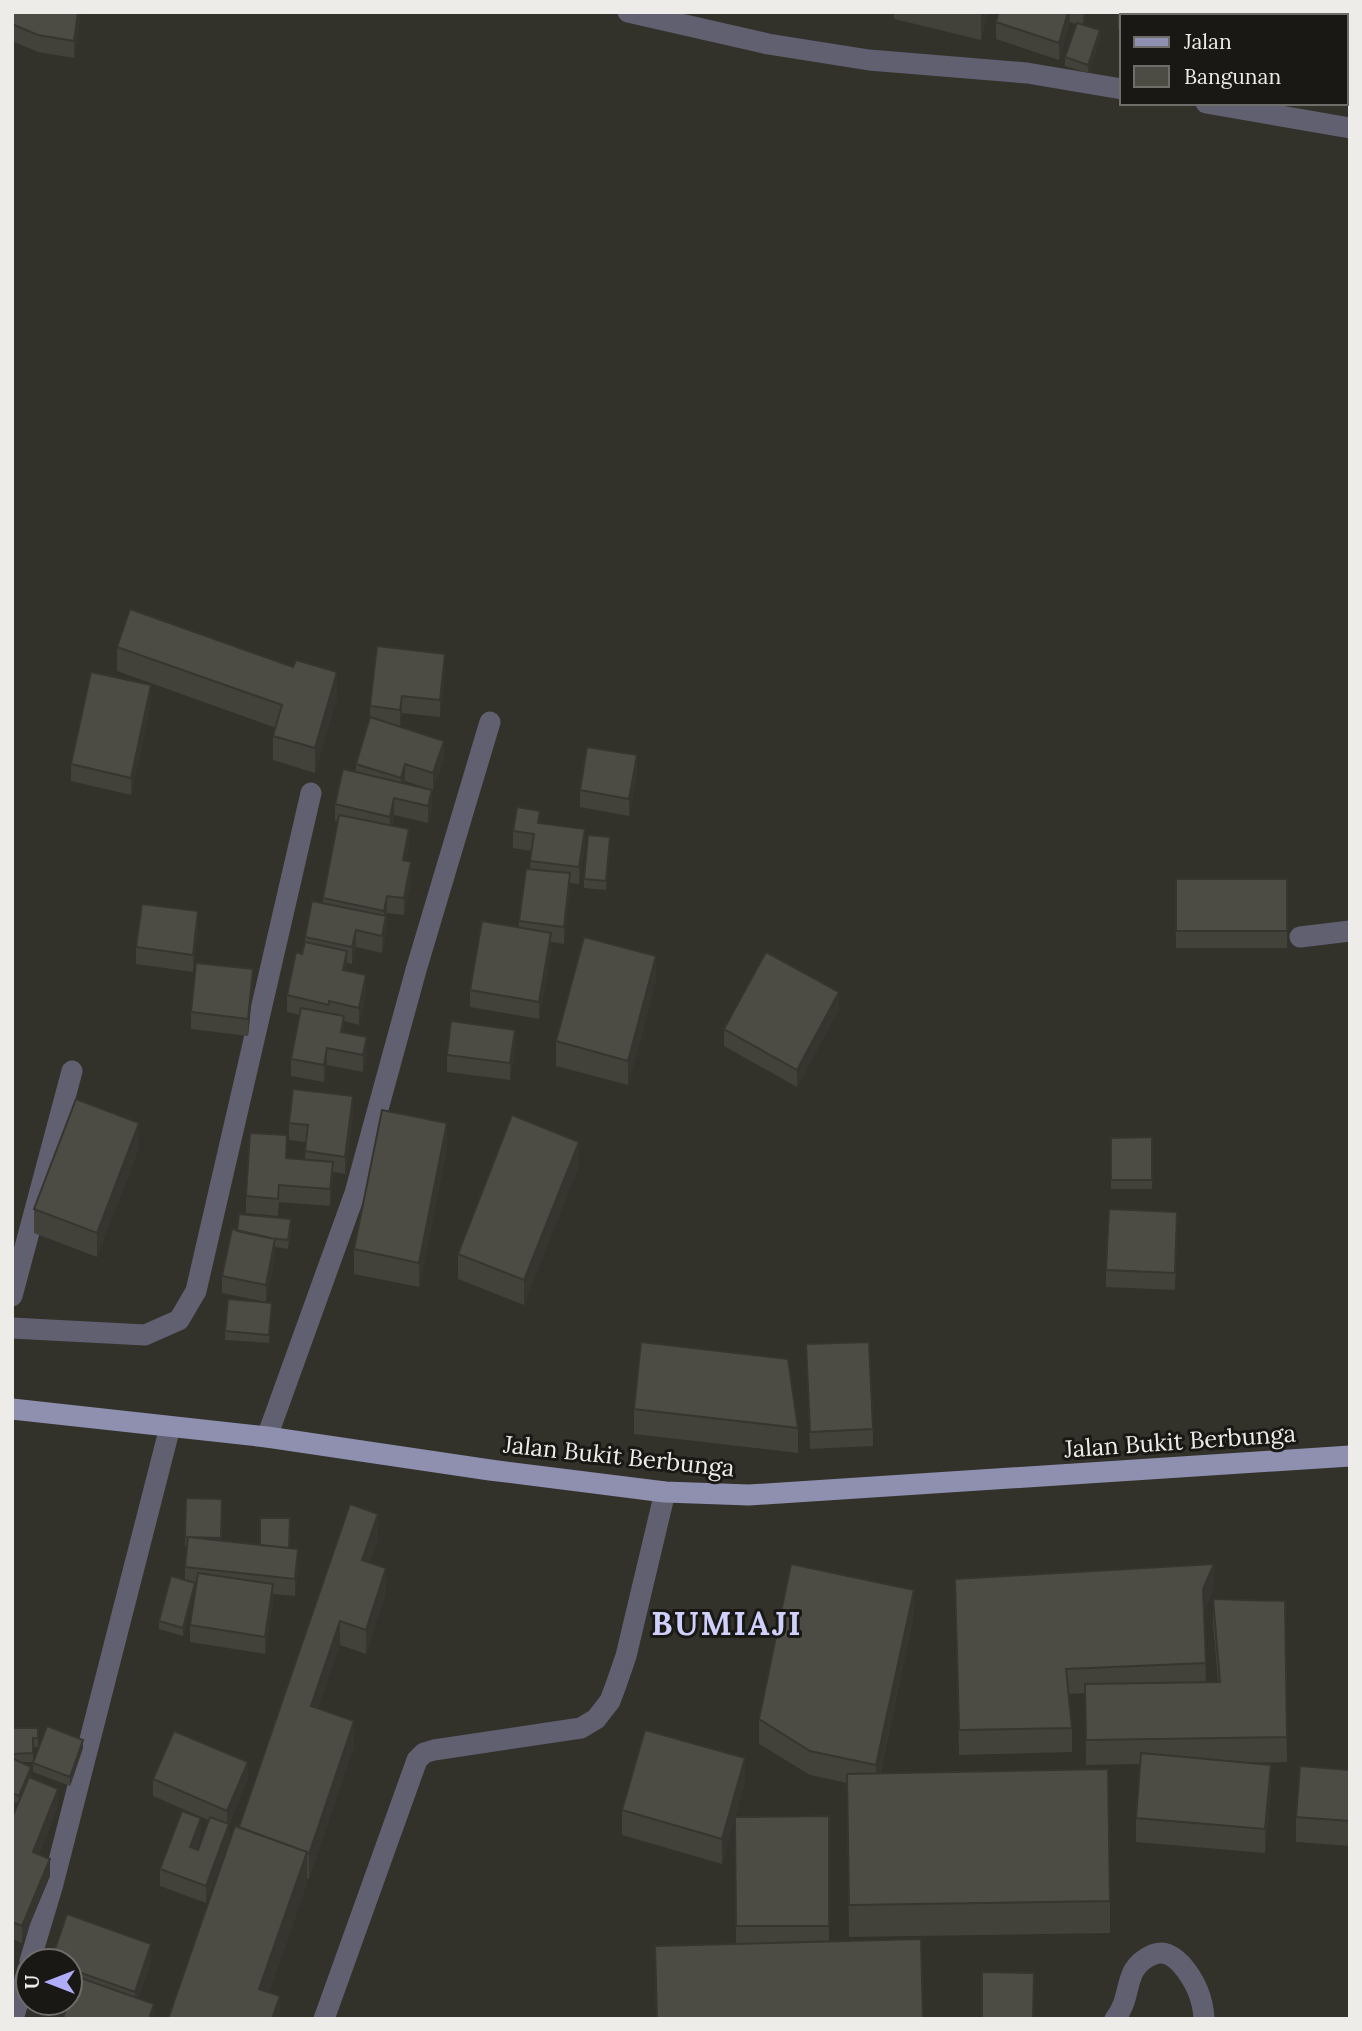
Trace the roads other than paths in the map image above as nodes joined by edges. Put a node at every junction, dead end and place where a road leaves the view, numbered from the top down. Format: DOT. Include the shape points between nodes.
graph roads {
  1 [pos="628,12"];
  2 [pos="1120,89"];
  3 [pos="1218,105"];
  4 [pos="1350,128"];
  5 [pos="490,722"];
  6 [pos="311,793"];
  7 [pos="1350,931"];
  8 [pos="1300,937"];
  9 [pos="72,1071"];
  10 [pos="12,1296"];
  11 [pos="12,1328"];
  12 [pos="12,1409"];
  13 [pos="170,1427"];
  14 [pos="267,1437"];
  15 [pos="1350,1456"];
  16 [pos="665,1492"];
  17 [pos="34,1947"];
  18 [pos="324,2019"];
  19 [pos="1115,2019"];
  20 [pos="1204,2019"];
  1 -- 2 [label="street" via="768,44 869,60 1023,73"];
  3 -- 4 [label="street"];
  5 -- 14 [label="street" via="355,1193"];
  6 -- 11 [label="street" via="196,1291 179,1320 145,1335"];
  7 -- 8 [label="street"];
  9 -- 10 [label="street"];
  12 -- 13 [label="main road, Jalan Bukit Berbunga"];
  13 -- 14 [label="main road, Jalan Bukit Berbunga"];
  13 -- 17 [label="street"];
  14 -- 16 [label="main road, Jalan Bukit Berbunga"];
  15 -- 16 [label="main road, Jalan Bukit Berbunga" via="749,1495"];
  16 -- 18 [label="street" via="626,1656 610,1701 596,1719 581,1728 434,1750 420,1756"];
  19 -- 20 [label="street" via="1124,2008 1132,1972 1140,1960 1158,1952 1174,1956 1188,1972 1198,1990"];
}
